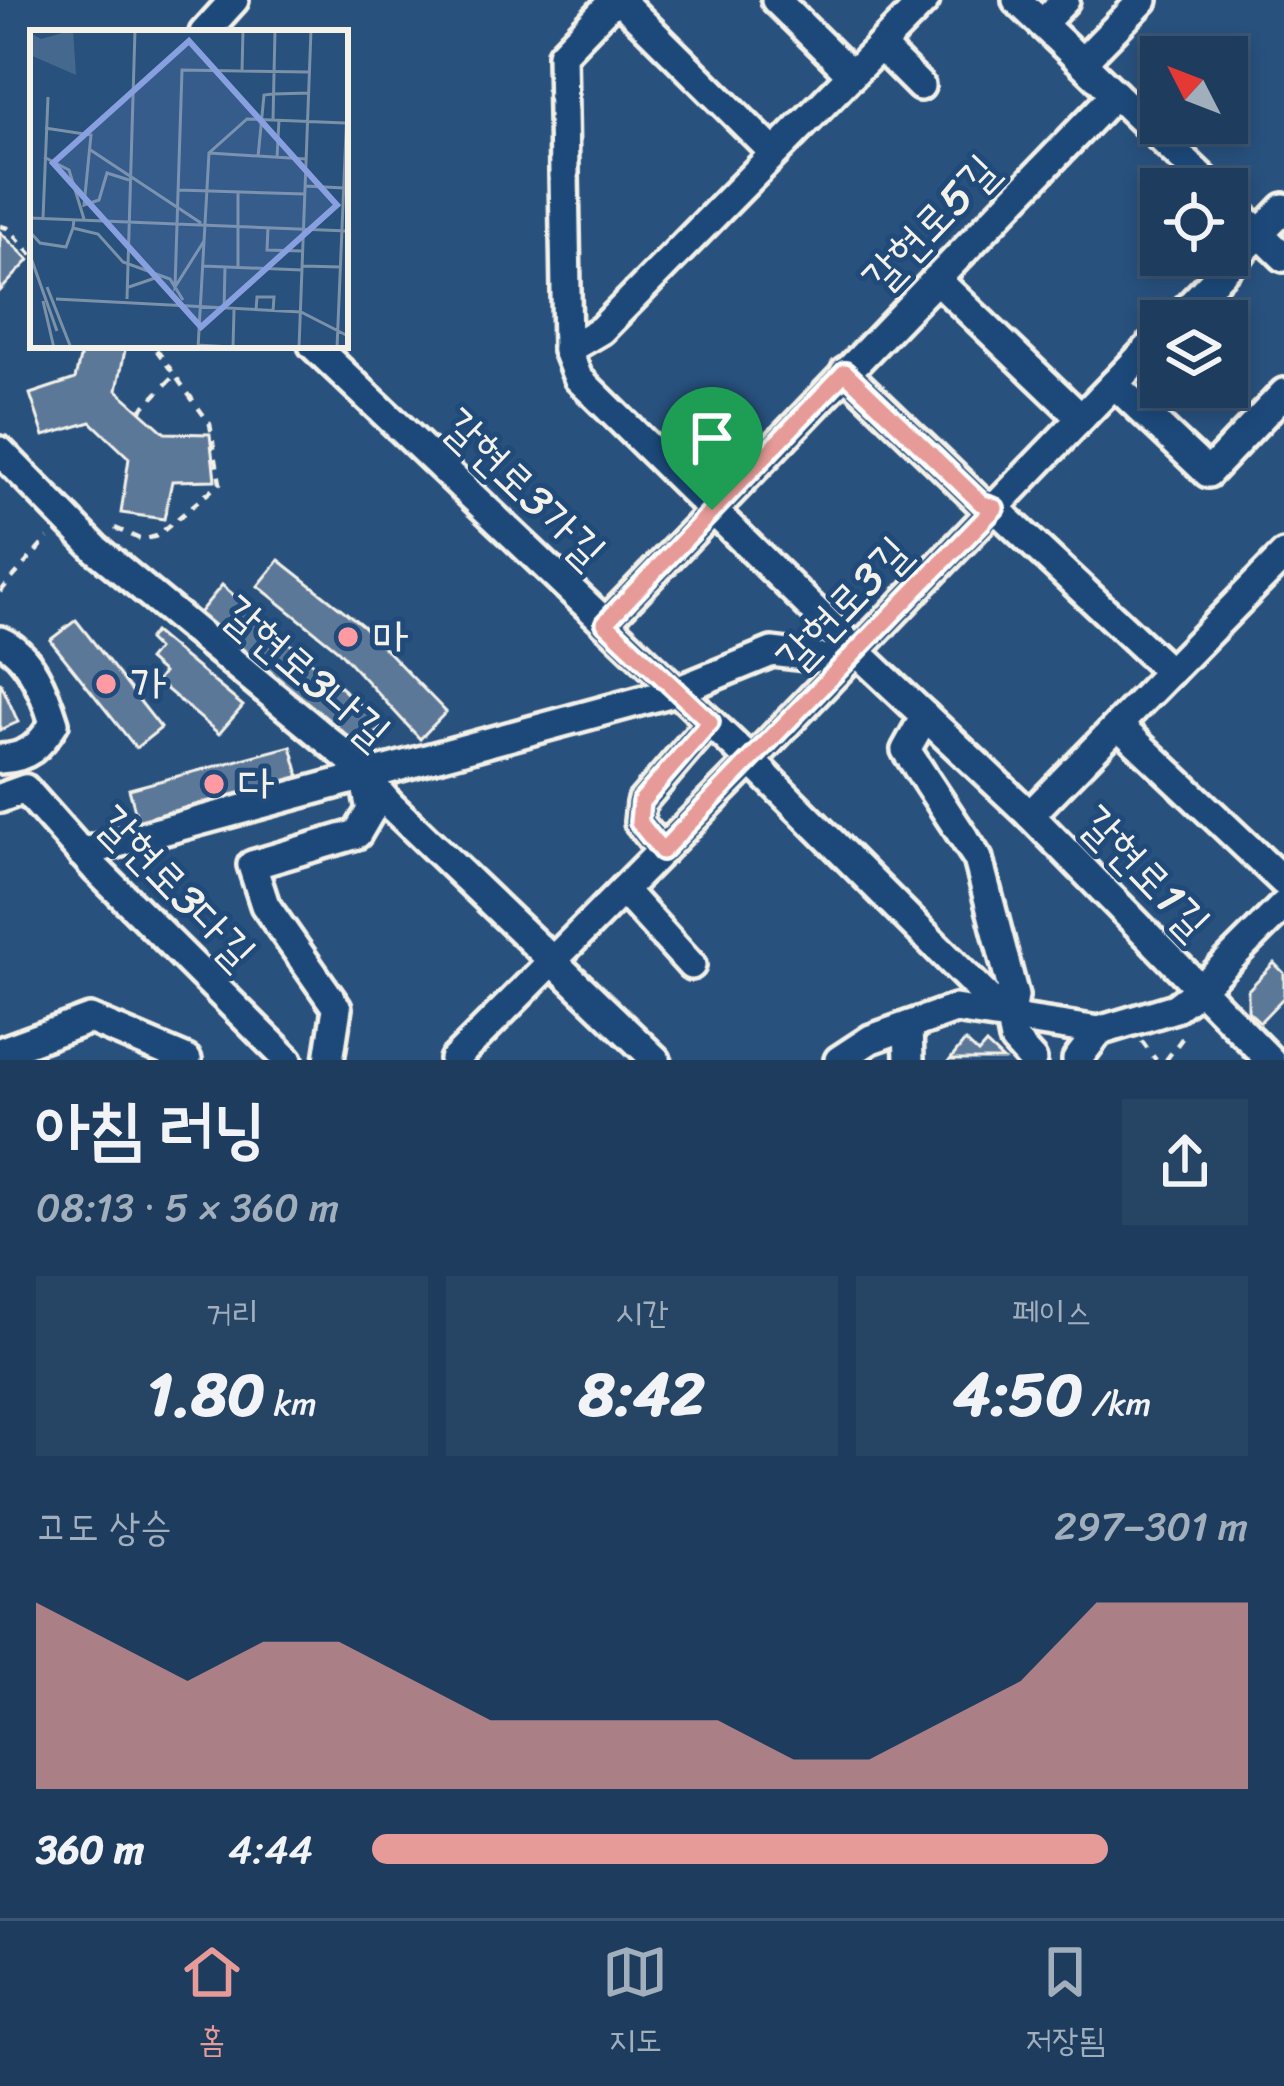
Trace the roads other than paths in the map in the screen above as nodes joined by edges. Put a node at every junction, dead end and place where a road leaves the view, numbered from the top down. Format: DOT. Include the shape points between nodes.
graph roads {
  1 [pos="234,0"];
  2 [pos="614,0"];
  3 [pos="625,0"];
  4 [pos="776,0"];
  5 [pos="925,0"];
  6 [pos="1017,0"];
  7 [pos="1065,0"];
  8 [pos="1143,0"];
  9 [pos="1042,24"];
  10 [pos="207,30"];
  11 [pos="880,46"];
  12 [pos="1082,62"];
  13 [pos="852,74"];
  14 [pos="920,86"];
  15 [pos="1114,94"];
  16 [pos="774,153"];
  17 [pos="1192,168"];
  18 [pos="1284,208"];
  19 [pos="1248,222"];
  20 [pos="1259,233"];
  21 [pos="1284,257"];
  22 [pos="935,279"];
  23 [pos="1195,300"];
  24 [pos="317,348"];
  25 [pos="567,350"];
  26 [pos="1140,357"];
  27 [pos="845,372"];
  28 [pos="1114,384"];
  29 [pos="1284,393"];
  30 [pos="1082,418"];
  31 [pos="0,451"];
  32 [pos="995,508"];
  33 [pos="712,510"];
  34 [pos="1283,559"];
  35 [pos="605,623"];
  36 [pos="0,641"];
  37 [pos="856,652"];
  38 [pos="1170,672"];
  39 [pos="677,691"];
  40 [pos="925,716"];
  41 [pos="710,722"];
  42 [pos="1118,724"];
  43 [pos="0,759"];
  44 [pos="751,761"];
  45 [pos="364,776"];
  46 [pos="0,798"];
  47 [pos="1030,814"];
  48 [pos="662,851"];
  49 [pos="81,853"];
  50 [pos="1284,882"];
  51 [pos="623,890"];
  52 [pos="1284,904"];
  53 [pos="553,962"];
  54 [pos="691,965"];
  55 [pos="1200,989"];
  56 [pos="1010,1020"];
  57 [pos="908,1026"];
  58 [pos="1100,1031"];
  59 [pos="0,1052"];
  60 [pos="187,1060"];
  61 [pos="288,1060"];
  62 [pos="329,1060"];
  63 [pos="454,1060"];
  64 [pos="656,1060"];
  65 [pos="839,1060"];
  66 [pos="909,1060"];
  67 [pos="1033,1060"];
  68 [pos="1077,1060"];
  69 [pos="1270,1060"];
  1 -- 10 [label="street"];
  2 -- 25 [label="street" via="562,54"];
  3 -- 16 [label="street"];
  4 -- 13 [label="street"];
  5 -- 11 [label="street"];
  6 -- 9 [label="street"];
  7 -- 9 [label="street"];
  8 -- 12 [label="street"];
  9 -- 12 [label="street"];
  11 -- 13 [label="street"];
  11 -- 14 [label="street"];
  12 -- 15 [label="street"];
  13 -- 16 [label="street"];
  15 -- 17 [label="street"];
  15 -- 22 [label="street, 갈현로5길"];
  16 -- 25 [label="street" via="601,330"];
  18 -- 20 [label="street"];
  19 -- 20 [label="street"];
  20 -- 21 [label="street"];
  20 -- 23 [label="street"];
  22 -- 27 [label="street, 갈현로5길"];
  22 -- 30 [label="street"];
  24 -- 35 [label="street, 갈현로3가길"];
  25 -- 33 [label="street" via="578,378"];
  26 -- 28 [label="street, 갈현로3길"];
  27 -- 32 [label="street"];
  27 -- 33 [label="street, 갈현로5길"];
  28 -- 29 [label="street" via="1208,472"];
  28 -- 30 [label="street, 갈현로3길"];
  30 -- 32 [label="street, 갈현로3길"];
  31 -- 45 [label="street, 갈현로3나길" via="97,550"];
  32 -- 37 [label="street, 갈현로3길"];
  32 -- 38 [label="street"];
  33 -- 35 [label="street, 갈현로5길"];
  33 -- 37 [label="street"];
  34 -- 38 [label="street, 갈현로1길"];
  35 -- 39 [label="street, 갈현로3가길"];
  36 -- 43 [label="street" via="30,669 54,723 28,755"];
  37 -- 39 [label="street" via="829,659 772,652"];
  37 -- 40 [label="street, 갈현로1길"];
  37 -- 44 [label="street, 갈현로3길"];
  38 -- 42 [label="street, 갈현로1길"];
  39 -- 41 [label="street, 갈현로3가길"];
  39 -- 45 [label="street"];
  40 -- 47 [label="street, 갈현로1길"];
  40 -- 56 [label="street" via="906,750 978,859 1014,996"];
  41 -- 44 [label="street, 갈현로3가길"];
  41 -- 48 [label="street" via="641,802 639,822"];
  42 -- 47 [label="street, 갈현로1길"];
  42 -- 50 [label="street, 갈현로1길"];
  44 -- 48 [label="street, 갈현로3길"];
  44 -- 56 [label="street"];
  45 -- 49 [label="street"];
  45 -- 53 [label="street, 갈현로3나길"];
  45 -- 62 [label="street, 갈현로3다길" via="371,810 358,834 252,865 265,905 337,1008"];
  46 -- 49 [label="street, 갈현로3다길" via="25,789"];
  47 -- 55 [label="street, 갈현로1길"];
  48 -- 51 [label="street, 갈현로3길"];
  49 -- 61 [label="street, 갈현로3다길"];
  51 -- 53 [label="street, 갈현로3길"];
  51 -- 54 [label="street"];
  52 -- 55 [label="street, 갈현로1길"];
  53 -- 63 [label="street, 갈현로3길"];
  53 -- 64 [label="street"];
  55 -- 58 [label="street, 갈현로1길" via="1175,1008"];
  55 -- 69 [label="street"];
  56 -- 57 [label="street" via="955,1009"];
  56 -- 58 [label="street"];
  56 -- 67 [label="street" via="1014,1040"];
  57 -- 65 [label="street"];
  57 -- 66 [label="street"];
  58 -- 68 [label="street"];
  59 -- 60 [label="street" via="90,1019"];
}
